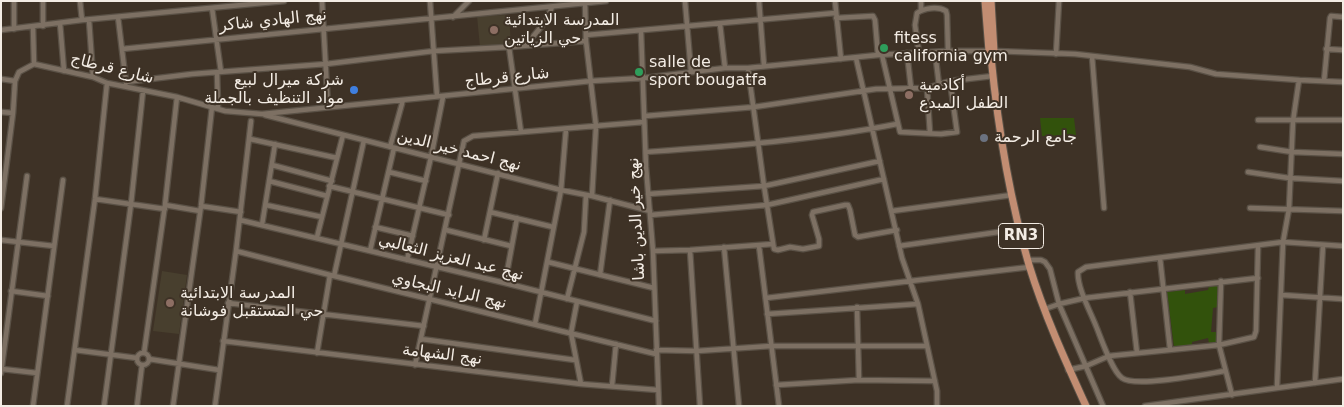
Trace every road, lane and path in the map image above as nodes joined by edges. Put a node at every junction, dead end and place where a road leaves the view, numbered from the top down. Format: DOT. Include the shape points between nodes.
graph roads {
  1 [pos="14,1"];
  2 [pos="43,1"];
  3 [pos="80,1"];
  4 [pos="284,1"];
  5 [pos="322,1"];
  6 [pos="430,1"];
  7 [pos="469,1"];
  8 [pos="548,1"];
  9 [pos="606,1"];
  10 [pos="685,1"];
  11 [pos="759,1"];
  12 [pos="835,1"];
  13 [pos="921,1"];
  14 [pos="985,1"];
  15 [pos="991,1"];
  16 [pos="1059,1"];
  17 [pos="585,2"];
  18 [pos="554,7"];
  19 [pos="212,8"];
  20 [pos="922,9"];
  21 [pos="836,16"];
  22 [pos="118,17"];
  23 [pos="453,17"];
  24 [pos="1343,17"];
  25 [pos="431,19"];
  26 [pos="82,20"];
  27 [pos="89,20"];
  28 [pos="759,20"];
  29 [pos="60,23"];
  30 [pos="720,24"];
  31 [pos="43,26"];
  32 [pos="687,26"];
  33 [pos="33,27"];
  34 [pos="14,29"];
  35 [pos="325,29"];
  36 [pos="1,30"];
  37 [pos="641,31"];
  38 [pos="586,38"];
  39 [pos="216,40"];
  40 [pos="525,46"];
  41 [pos="509,47"];
  42 [pos="1326,48"];
  43 [pos="122,50"];
  44 [pos="1343,50"];
  45 [pos="434,51"];
  46 [pos="948,51"];
  47 [pos="936,52"];
  48 [pos="919,53"];
  49 [pos="991,53"];
  50 [pos="907,54"];
  51 [pos="1056,54"];
  52 [pos="880,55"];
  53 [pos="1092,56"];
  54 [pos="856,58"];
  55 [pos="840,59"];
  56 [pos="34,64"];
  57 [pos="326,64"];
  58 [pos="764,66"];
  59 [pos="725,68"];
  60 [pos="748,68"];
  61 [pos="64,71"];
  62 [pos="219,72"];
  63 [pos="691,72"];
  64 [pos="993,76"];
  65 [pos="93,77"];
  66 [pos="644,78"];
  67 [pos="1,79"];
  68 [pos="1299,80"];
  69 [pos="15,81"];
  70 [pos="950,81"];
  71 [pos="1324,81"];
  72 [pos="590,82"];
  73 [pos="1343,82"];
  74 [pos="107,84"];
  75 [pos="126,84"];
  76 [pos="939,85"];
  77 [pos="891,88"];
  78 [pos="911,88"];
  79 [pos="927,88"];
  80 [pos="143,90"];
  81 [pos="515,90"];
  82 [pos="864,92"];
  83 [pos="437,96"];
  84 [pos="443,96"];
  85 [pos="176,97"];
  86 [pos="403,100"];
  87 [pos="212,107"];
  88 [pos="328,107"];
  89 [pos="754,107"];
  90 [pos="218,109"];
  91 [pos="1,112"];
  92 [pos="13,113"];
  93 [pos="262,114"];
  94 [pos="645,116"];
  95 [pos="1258,120"];
  96 [pos="1343,120"];
  97 [pos="251,121"];
  98 [pos="1293,121"];
  99 [pos="644,122"];
  100 [pos="897,124"];
  101 [pos="596,126"];
  102 [pos="873,128"];
  103 [pos="566,129"];
  104 [pos="521,132"];
  105 [pos="930,133"];
  106 [pos="343,135"];
  107 [pos="250,139"];
  108 [pos="364,140"];
  109 [pos="759,143"];
  110 [pos="275,144"];
  111 [pos="1260,147"];
  112 [pos="392,148"];
  113 [pos="1,149"];
  114 [pos="7,150"];
  115 [pos="646,152"];
  116 [pos="1292,152"];
  117 [pos="1343,154"];
  118 [pos="431,157"];
  119 [pos="337,158"];
  120 [pos="880,160"];
  121 [pos="460,164"];
  122 [pos="272,165"];
  123 [pos="389,172"];
  124 [pos="1248,172"];
  125 [pos="498,173"];
  126 [pos="27,176"];
  127 [pos="1289,178"];
  128 [pos="884,179"];
  129 [pos="63,180"];
  130 [pos="332,180"];
  131 [pos="269,181"];
  132 [pos="426,181"];
  133 [pos="1343,181"];
  134 [pos="329,186"];
  135 [pos="764,186"];
  136 [pos="2,189"];
  137 [pos="560,190"];
  138 [pos="352,191"];
  139 [pos="648,194"];
  140 [pos="586,195"];
  141 [pos="1012,195"];
  142 [pos="327,196"];
  143 [pos="592,196"];
  144 [pos="95,199"];
  145 [pos="382,200"];
  146 [pos="610,200"];
  147 [pos="131,204"];
  148 [pos="767,204"];
  149 [pos="266,205"];
  150 [pos="165,207"];
  151 [pos="1,208"];
  152 [pos="200,208"];
  153 [pos="1104,208"];
  154 [pos="1250,208"];
  155 [pos="420,209"];
  156 [pos="1290,209"];
  157 [pos="892,211"];
  158 [pos="1343,211"];
  159 [pos="241,212"];
  160 [pos="490,212"];
  161 [pos="650,213"];
  162 [pos="449,215"];
  163 [pos="322,217"];
  164 [pos="517,218"];
  165 [pos="240,220"];
  166 [pos="262,225"];
  167 [pos="375,227"];
  168 [pos="553,227"];
  169 [pos="1020,229"];
  170 [pos="446,230"];
  171 [pos="897,230"];
  172 [pos="413,236"];
  173 [pos="318,237"];
  174 [pos="1,240"];
  175 [pos="484,240"];
  176 [pos="18,242"];
  177 [pos="1283,242"];
  178 [pos="342,244"];
  179 [pos="1323,245"];
  180 [pos="54,246"];
  181 [pos="511,246"];
  182 [pos="759,246"];
  183 [pos="773,246"];
  184 [pos="899,246"];
  185 [pos="1343,246"];
  186 [pos="724,247"];
  187 [pos="1258,247"];
  188 [pos="690,250"];
  189 [pos="236,251"];
  190 [pos="370,251"];
  191 [pos="653,251"];
  192 [pos="1160,258"];
  193 [pos="408,260"];
  194 [pos="548,262"];
  195 [pos="1029,264"];
  196 [pos="438,267"];
  197 [pos="575,269"];
  198 [pos="600,275"];
  199 [pos="332,276"];
  200 [pos="1258,278"];
  201 [pos="1221,281"];
  202 [pos="910,282"];
  203 [pos="504,283"];
  204 [pos="654,288"];
  205 [pos="1163,289"];
  206 [pos="11,291"];
  207 [pos="1130,292"];
  208 [pos="542,293"];
  209 [pos="1282,295"];
  210 [pos="48,296"];
  211 [pos="766,298"];
  212 [pos="1085,298"];
  213 [pos="1320,298"];
  214 [pos="430,299"];
  215 [pos="567,299"];
  216 [pos="1343,299"];
  217 [pos="577,302"];
  218 [pos="228,303"];
  219 [pos="918,304"];
  220 [pos="1059,304"];
  221 [pos="858,307"];
  222 [pos="1045,309"];
  223 [pos="324,314"];
  224 [pos="767,314"];
  225 [pos="656,321"];
  226 [pos="535,324"];
  227 [pos="424,326"];
  228 [pos="571,333"];
  229 [pos="421,340"];
  230 [pos="223,341"];
  231 [pos="616,344"];
  232 [pos="1219,345"];
  233 [pos="771,346"];
  234 [pos="927,346"];
  235 [pos="859,347"];
  236 [pos="733,349"];
  237 [pos="1170,349"];
  238 [pos="74,350"];
  239 [pos="697,351"];
  240 [pos="144,352"];
  241 [pos="656,352"];
  242 [pos="317,353"];
  243 [pos="1137,353"];
  244 [pos="110,355"];
  245 [pos="1108,356"];
  246 [pos="137,358"];
  247 [pos="149,359"];
  248 [pos="575,360"];
  249 [pos="178,363"];
  250 [pos="142,365"];
  251 [pos="415,365"];
  252 [pos="1086,366"];
  253 [pos="219,370"];
  254 [pos="1068,370"];
  255 [pos="2,371"];
  256 [pos="1225,371"];
  257 [pos="37,373"];
  258 [pos="1343,379"];
  259 [pos="859,380"];
  260 [pos="935,381"];
  261 [pos="1315,383"];
  262 [pos="581,384"];
  263 [pos="776,385"];
  264 [pos="612,386"];
  265 [pos="1276,387"];
  266 [pos="658,390"];
  267 [pos="1232,395"];
  268 [pos="33,406"];
  269 [pos="67,406"];
  270 [pos="104,406"];
  271 [pos="137,406"];
  272 [pos="173,406"];
  273 [pos="215,406"];
  274 [pos="659,406"];
  275 [pos="700,406"];
  276 [pos="739,406"];
  277 [pos="779,406"];
  278 [pos="937,406"];
  279 [pos="1086,406"];
  280 [pos="1103,406"];
  281 [pos="1145,406"];
  1 -- 34 [label="street"];
  2 -- 31 [label="street"];
  3 -- 26 [label="street"];
  4 -- 19 [label="street"];
  5 -- 35 [label="street"];
  6 -- 25 [label="street"];
  7 -- 23 [label="street"];
  8 -- 18 [label="street"];
  9 -- 17 [label="street, نهج الهادي شاكر"];
  10 -- 32 [label="street"];
  11 -- 28 [label="street"];
  12 -- 21 [label="street"];
  13 -- 20 [label="street"];
  14 -- 49 [label="main road, RN3"];
  15 -- 49 [label="main road, RN3"];
  16 -- 51 [label="street"];
  17 -- 18 [label="street, نهج الهادي شاكر"];
  17 -- 38 [label="street"];
  18 -- 23 [label="street, نهج الهادي شاكر"];
  18 -- 40 [label="street"];
  19 -- 22 [label="street"];
  19 -- 39 [label="street"];
  20 -- 46 [label="street" via="946,11"];
  20 -- 48 [label="street" via="915,18"];
  21 -- 28 [label="street"];
  21 -- 52 [label="street" via="873,16"];
  21 -- 55 [label="street"];
  22 -- 27 [label="street"];
  22 -- 43 [label="street"];
  23 -- 25 [label="street, نهج الهادي شاكر"];
  24 -- 42 [label="street" via="1331,16"];
  25 -- 35 [label="street, نهج الهادي شاكر"];
  25 -- 45 [label="street"];
  26 -- 27 [label="street"];
  26 -- 29 [label="street"];
  27 -- 65 [label="street"];
  28 -- 30 [label="street"];
  28 -- 58 [label="street"];
  29 -- 31 [label="street"];
  29 -- 61 [label="street"];
  30 -- 32 [label="street"];
  30 -- 59 [label="street"];
  31 -- 33 [label="street"];
  32 -- 37 [label="street"];
  32 -- 63 [label="street"];
  33 -- 34 [label="street"];
  33 -- 56 [label="street"];
  34 -- 36 [label="street"];
  35 -- 39 [label="street, نهج الهادي شاكر"];
  35 -- 57 [label="street"];
  37 -- 38 [label="street"];
  37 -- 66 [label="street, نهج خير الدين باشا"];
  38 -- 40 [label="street"];
  38 -- 72 [label="street"];
  39 -- 43 [label="street, نهج الهادي شاكر"];
  39 -- 62 [label="street"];
  40 -- 41 [label="street"];
  41 -- 45 [label="street"];
  41 -- 81 [label="street"];
  42 -- 44 [label="street"];
  42 -- 71 [label="street"];
  43 -- 75 [label="street"];
  45 -- 57 [label="street"];
  45 -- 83 [label="street"];
  46 -- 47 [label="street, شارع قرطاج"];
  46 -- 49 [label="street, شارع قرطاج"];
  47 -- 48 [label="street, شارع قرطاج"];
  47 -- 76 [label="street"];
  48 -- 50 [label="street, شارع قرطاج"];
  49 -- 51 [label="street, شارع قرطاج"];
  49 -- 64 [label="main road, RN3"];
  50 -- 52 [label="street, شارع قرطاج"];
  50 -- 78 [label="street"];
  51 -- 53 [label="street, شارع قرطاج"];
  52 -- 54 [label="street, شارع قرطاج"];
  52 -- 77 [label="street"];
  53 -- 68 [label="street, شارع قرطاج" via="1190,67 1216,74"];
  53 -- 153 [label="street"];
  54 -- 55 [label="street, شارع قرطاج"];
  54 -- 82 [label="street"];
  55 -- 58 [label="street, شارع قرطاج"];
  56 -- 61 [label="street, شارع قرطاج"];
  56 -- 69 [label="street" via="19,72"];
  57 -- 62 [label="street"];
  57 -- 88 [label="street"];
  58 -- 60 [label="street, شارع قرطاج"];
  59 -- 60 [label="street, شارع قرطاج"];
  59 -- 63 [label="street, شارع قرطاج"];
  60 -- 89 [label="street"];
  61 -- 65 [label="street, شارع قرطاج"];
  62 -- 75 [label="street"];
  62 -- 90 [label="street"];
  63 -- 66 [label="street, شارع قرطاج"];
  64 -- 70 [label="street"];
  64 -- 141 [label="main road, RN3" via="1003,155"];
  65 -- 74 [label="street, شارع قرطاج"];
  66 -- 72 [label="street, شارع قرطاج"];
  66 -- 94 [label="street, نهج خير الدين باشا"];
  67 -- 69 [label="street"];
  68 -- 71 [label="street, شارع قرطاج"];
  68 -- 98 [label="street"];
  69 -- 92 [label="street"];
  70 -- 76 [label="street"];
  70 -- 105 [label="street" via="957,132"];
  71 -- 73 [label="street, شارع قرطاج"];
  72 -- 81 [label="street, شارع قرطاج"];
  72 -- 101 [label="street"];
  74 -- 75 [label="street, شارع قرطاج"];
  74 -- 144 [label="street"];
  75 -- 80 [label="street, شارع قرطاج"];
  76 -- 79 [label="street"];
  77 -- 78 [label="street"];
  77 -- 82 [label="street"];
  77 -- 100 [label="street"];
  78 -- 79 [label="street"];
  79 -- 105 [label="street"];
  80 -- 85 [label="street, شارع قرطاج"];
  80 -- 147 [label="street"];
  81 -- 84 [label="street, شارع قرطاج"];
  81 -- 104 [label="street"];
  82 -- 89 [label="street"];
  82 -- 102 [label="street"];
  83 -- 84 [label="street, شارع قرطاج"];
  83 -- 86 [label="street, شارع قرطاج"];
  84 -- 118 [label="street"];
  85 -- 87 [label="street, شارع قرطاج"];
  85 -- 150 [label="street"];
  86 -- 88 [label="street, شارع قرطاج"];
  86 -- 112 [label="street"];
  87 -- 90 [label="street, شارع قرطاج"];
  87 -- 152 [label="street"];
  88 -- 93 [label="street, شارع قرطاج"];
  89 -- 94 [label="street"];
  89 -- 109 [label="street"];
  90 -- 93 [label="street, شارع قرطاج"];
  91 -- 92 [label="street"];
  92 -- 114 [label="street"];
  93 -- 106 [label="street, نهج احمد خير الدين"];
  94 -- 99 [label="street, نهج خير الدين باشا"];
  95 -- 98 [label="street"];
  96 -- 98 [label="street"];
  97 -- 107 [label="street"];
  98 -- 116 [label="street"];
  99 -- 101 [label="street"];
  99 -- 115 [label="street, نهج خير الدين باشا"];
  100 -- 102 [label="street"];
  100 -- 105 [label="street" via="900,132"];
  101 -- 103 [label="street"];
  101 -- 143 [label="street"];
  102 -- 109 [label="street"];
  102 -- 120 [label="street"];
  103 -- 104 [label="street"];
  103 -- 137 [label="street"];
  104 -- 121 [label="street" via="473,136 464,141"];
  106 -- 108 [label="street, نهج احمد خير الدين"];
  106 -- 119 [label="street"];
  107 -- 110 [label="street"];
  107 -- 159 [label="street"];
  108 -- 112 [label="street, نهج احمد خير الدين"];
  108 -- 138 [label="street"];
  109 -- 115 [label="street"];
  109 -- 135 [label="street"];
  110 -- 119 [label="street"];
  110 -- 122 [label="street"];
  111 -- 116 [label="street"];
  112 -- 118 [label="street, نهج احمد خير الدين"];
  112 -- 123 [label="street"];
  113 -- 114 [label="street"];
  114 -- 136 [label="street"];
  115 -- 139 [label="street, نهج خير الدين باشا"];
  116 -- 117 [label="street"];
  116 -- 127 [label="street"];
  118 -- 121 [label="street, نهج احمد خير الدين"];
  118 -- 132 [label="street"];
  119 -- 130 [label="street"];
  120 -- 128 [label="street"];
  120 -- 135 [label="street"];
  121 -- 125 [label="street, نهج احمد خير الدين"];
  121 -- 162 [label="street"];
  122 -- 130 [label="street"];
  122 -- 131 [label="street"];
  123 -- 132 [label="street"];
  123 -- 145 [label="street"];
  124 -- 127 [label="street"];
  125 -- 137 [label="street, نهج احمد خير الدين"];
  125 -- 160 [label="street"];
  126 -- 176 [label="street"];
  127 -- 133 [label="street"];
  127 -- 156 [label="street"];
  128 -- 148 [label="street"];
  128 -- 157 [label="street"];
  129 -- 180 [label="street"];
  130 -- 134 [label="street"];
  131 -- 142 [label="street"];
  131 -- 149 [label="street"];
  132 -- 155 [label="street"];
  134 -- 138 [label="street"];
  134 -- 142 [label="street"];
  135 -- 139 [label="street"];
  135 -- 148 [label="street"];
  136 -- 151 [label="street"];
  137 -- 140 [label="street, نهج احمد خير الدين"];
  137 -- 168 [label="street"];
  138 -- 145 [label="street"];
  138 -- 178 [label="street"];
  139 -- 161 [label="street, نهج خير الدين باشا"];
  140 -- 143 [label="street, نهج احمد خير الدين"];
  140 -- 197 [label="street" via="584,232"];
  141 -- 157 [label="street"];
  141 -- 169 [label="main road, RN3"];
  142 -- 163 [label="street"];
  143 -- 146 [label="street, نهج احمد خير الدين"];
  144 -- 147 [label="street"];
  144 -- 238 [label="street"];
  145 -- 155 [label="street"];
  145 -- 167 [label="street"];
  146 -- 161 [label="street, نهج احمد خير الدين"];
  146 -- 198 [label="street"];
  147 -- 150 [label="street"];
  147 -- 244 [label="street"];
  148 -- 161 [label="street"];
  148 -- 183 [label="street"];
  149 -- 163 [label="street"];
  149 -- 166 [label="street"];
  150 -- 152 [label="street"];
  150 -- 240 [label="street"];
  152 -- 159 [label="street"];
  152 -- 249 [label="street"];
  154 -- 156 [label="street"];
  155 -- 162 [label="street"];
  155 -- 172 [label="street"];
  156 -- 158 [label="street"];
  156 -- 177 [label="street"];
  157 -- 171 [label="street"];
  159 -- 165 [label="street"];
  160 -- 164 [label="street"];
  160 -- 175 [label="street"];
  161 -- 191 [label="street, نهج خير الدين باشا"];
  162 -- 170 [label="street"];
  163 -- 173 [label="street"];
  164 -- 168 [label="street"];
  164 -- 181 [label="street"];
  165 -- 166 [label="street, نهج عبد العزيز الثعالبي"];
  165 -- 189 [label="street"];
  166 -- 173 [label="street, نهج عبد العزيز الثعالبي"];
  167 -- 172 [label="street"];
  167 -- 190 [label="street"];
  168 -- 194 [label="street"];
  169 -- 184 [label="street"];
  169 -- 195 [label="main road, RN3"];
  170 -- 175 [label="street"];
  170 -- 196 [label="street"];
  171 -- 183 [label="street" via="858,237 850,210 845,205 813,212 819,246 778,250"];
  171 -- 184 [label="street"];
  172 -- 193 [label="street"];
  173 -- 178 [label="street, نهج عبد العزيز الثعالبي"];
  174 -- 176 [label="street"];
  175 -- 181 [label="street"];
  176 -- 180 [label="street"];
  176 -- 206 [label="street"];
  177 -- 179 [label="street"];
  177 -- 187 [label="street"];
  177 -- 209 [label="street"];
  178 -- 190 [label="street, نهج عبد العزيز الثعالبي"];
  178 -- 199 [label="street"];
  179 -- 185 [label="street"];
  179 -- 213 [label="street"];
  180 -- 210 [label="street"];
  181 -- 203 [label="street"];
  182 -- 183 [label="street"];
  182 -- 186 [label="street"];
  182 -- 211 [label="street"];
  184 -- 202 [label="street"];
  186 -- 188 [label="street"];
  186 -- 236 [label="street"];
  187 -- 192 [label="street"];
  187 -- 200 [label="street"];
  188 -- 191 [label="street"];
  188 -- 239 [label="street"];
  189 -- 199 [label="street, نهج الرايد البجاوي"];
  189 -- 218 [label="street"];
  190 -- 193 [label="street, نهج عبد العزيز الثعالبي"];
  191 -- 204 [label="street, نهج خير الدين باشا"];
  192 -- 205 [label="street"];
  192 -- 212 [label="street" via="1080,269 1078,275"];
  193 -- 196 [label="street, نهج عبد العزيز الثعالبي"];
  194 -- 197 [label="street"];
  194 -- 208 [label="street"];
  195 -- 202 [label="street"];
  195 -- 220 [label="street" via="1041,260 1047,264"];
  195 -- 222 [label="main road, RN3"];
  196 -- 203 [label="street, نهج عبد العزيز الثعالبي"];
  196 -- 214 [label="street"];
  197 -- 198 [label="street"];
  197 -- 215 [label="street"];
  198 -- 204 [label="street"];
  199 -- 214 [label="street, نهج الرايد البجاوي"];
  199 -- 223 [label="street"];
  200 -- 201 [label="street"];
  200 -- 232 [label="street" via="1254,337"];
  201 -- 205 [label="street"];
  201 -- 232 [label="street"];
  202 -- 211 [label="street"];
  202 -- 219 [label="street"];
  203 -- 208 [label="street, نهج عبد العزيز الثعالبي"];
  204 -- 225 [label="street, نهج خير الدين باشا"];
  205 -- 207 [label="street"];
  205 -- 237 [label="street"];
  206 -- 210 [label="street"];
  206 -- 255 [label="street"];
  207 -- 212 [label="street"];
  207 -- 243 [label="street"];
  208 -- 215 [label="street, نهج عبد العزيز الثعالبي"];
  208 -- 226 [label="street"];
  209 -- 213 [label="street"];
  209 -- 265 [label="street"];
  210 -- 257 [label="street"];
  211 -- 224 [label="street"];
  212 -- 220 [label="street"];
  212 -- 245 [label="street"];
  213 -- 216 [label="street"];
  213 -- 261 [label="street"];
  214 -- 226 [label="street, نهج الرايد البجاوي"];
  214 -- 227 [label="street"];
  215 -- 217 [label="street, نهج عبد العزيز الثعالبي"];
  217 -- 225 [label="street, نهج عبد العزيز الثعالبي"];
  217 -- 228 [label="street"];
  218 -- 223 [label="street"];
  218 -- 230 [label="street"];
  219 -- 221 [label="street"];
  219 -- 234 [label="street"];
  220 -- 222 [label="street"];
  220 -- 252 [label="street"];
  221 -- 224 [label="street"];
  221 -- 235 [label="street"];
  222 -- 254 [label="main road, RN3"];
  223 -- 227 [label="street"];
  223 -- 242 [label="street"];
  224 -- 233 [label="street"];
  225 -- 241 [label="street, نهج خير الدين باشا"];
  226 -- 228 [label="street, نهج الرايد البجاوي"];
  227 -- 229 [label="street"];
  228 -- 231 [label="street, نهج الرايد البجاوي"];
  228 -- 248 [label="street"];
  229 -- 248 [label="street"];
  229 -- 251 [label="street"];
  230 -- 242 [label="street, نهج الشهامة"];
  230 -- 253 [label="street"];
  231 -- 241 [label="street, نهج الرايد البجاوي"];
  231 -- 264 [label="street"];
  232 -- 237 [label="street"];
  232 -- 256 [label="street"];
  233 -- 235 [label="street, نهج الرايد البجاوي"];
  233 -- 236 [label="street, نهج الرايد البجاوي"];
  233 -- 263 [label="street"];
  234 -- 235 [label="street, نهج الرايد البجاوي"];
  234 -- 260 [label="street"];
  235 -- 259 [label="street"];
  236 -- 239 [label="street, نهج الرايد البجاوي"];
  236 -- 276 [label="street"];
  237 -- 243 [label="street"];
  238 -- 244 [label="street"];
  238 -- 269 [label="street"];
  239 -- 241 [label="street, نهج الرايد البجاوي"];
  239 -- 275 [label="street"];
  240 -- 246 [label="street"];
  240 -- 247 [label="street"];
  241 -- 266 [label="street, نهج خير الدين باشا"];
  242 -- 251 [label="street, نهج الشهامة"];
  243 -- 245 [label="street"];
  244 -- 246 [label="street"];
  244 -- 270 [label="street"];
  245 -- 252 [label="street"];
  245 -- 256 [label="street" via="1121,378 1130,382"];
  246 -- 250 [label="street"];
  247 -- 249 [label="street"];
  247 -- 250 [label="street"];
  248 -- 262 [label="street"];
  249 -- 253 [label="street"];
  249 -- 272 [label="street"];
  250 -- 271 [label="street"];
  251 -- 262 [label="street, نهج الشهامة"];
  252 -- 254 [label="street"];
  252 -- 280 [label="street"];
  253 -- 273 [label="street"];
  254 -- 279 [label="main road, RN3"];
  255 -- 257 [label="street"];
  256 -- 267 [label="street"];
  257 -- 268 [label="street"];
  258 -- 261 [label="street"];
  259 -- 260 [label="street"];
  259 -- 263 [label="street"];
  260 -- 278 [label="street"];
  261 -- 265 [label="street"];
  262 -- 264 [label="street, نهج الشهامة"];
  263 -- 277 [label="street"];
  264 -- 266 [label="street, نهج الشهامة"];
  265 -- 267 [label="street"];
  266 -- 274 [label="street, نهج خير الدين باشا"];
  267 -- 281 [label="street"];
}
